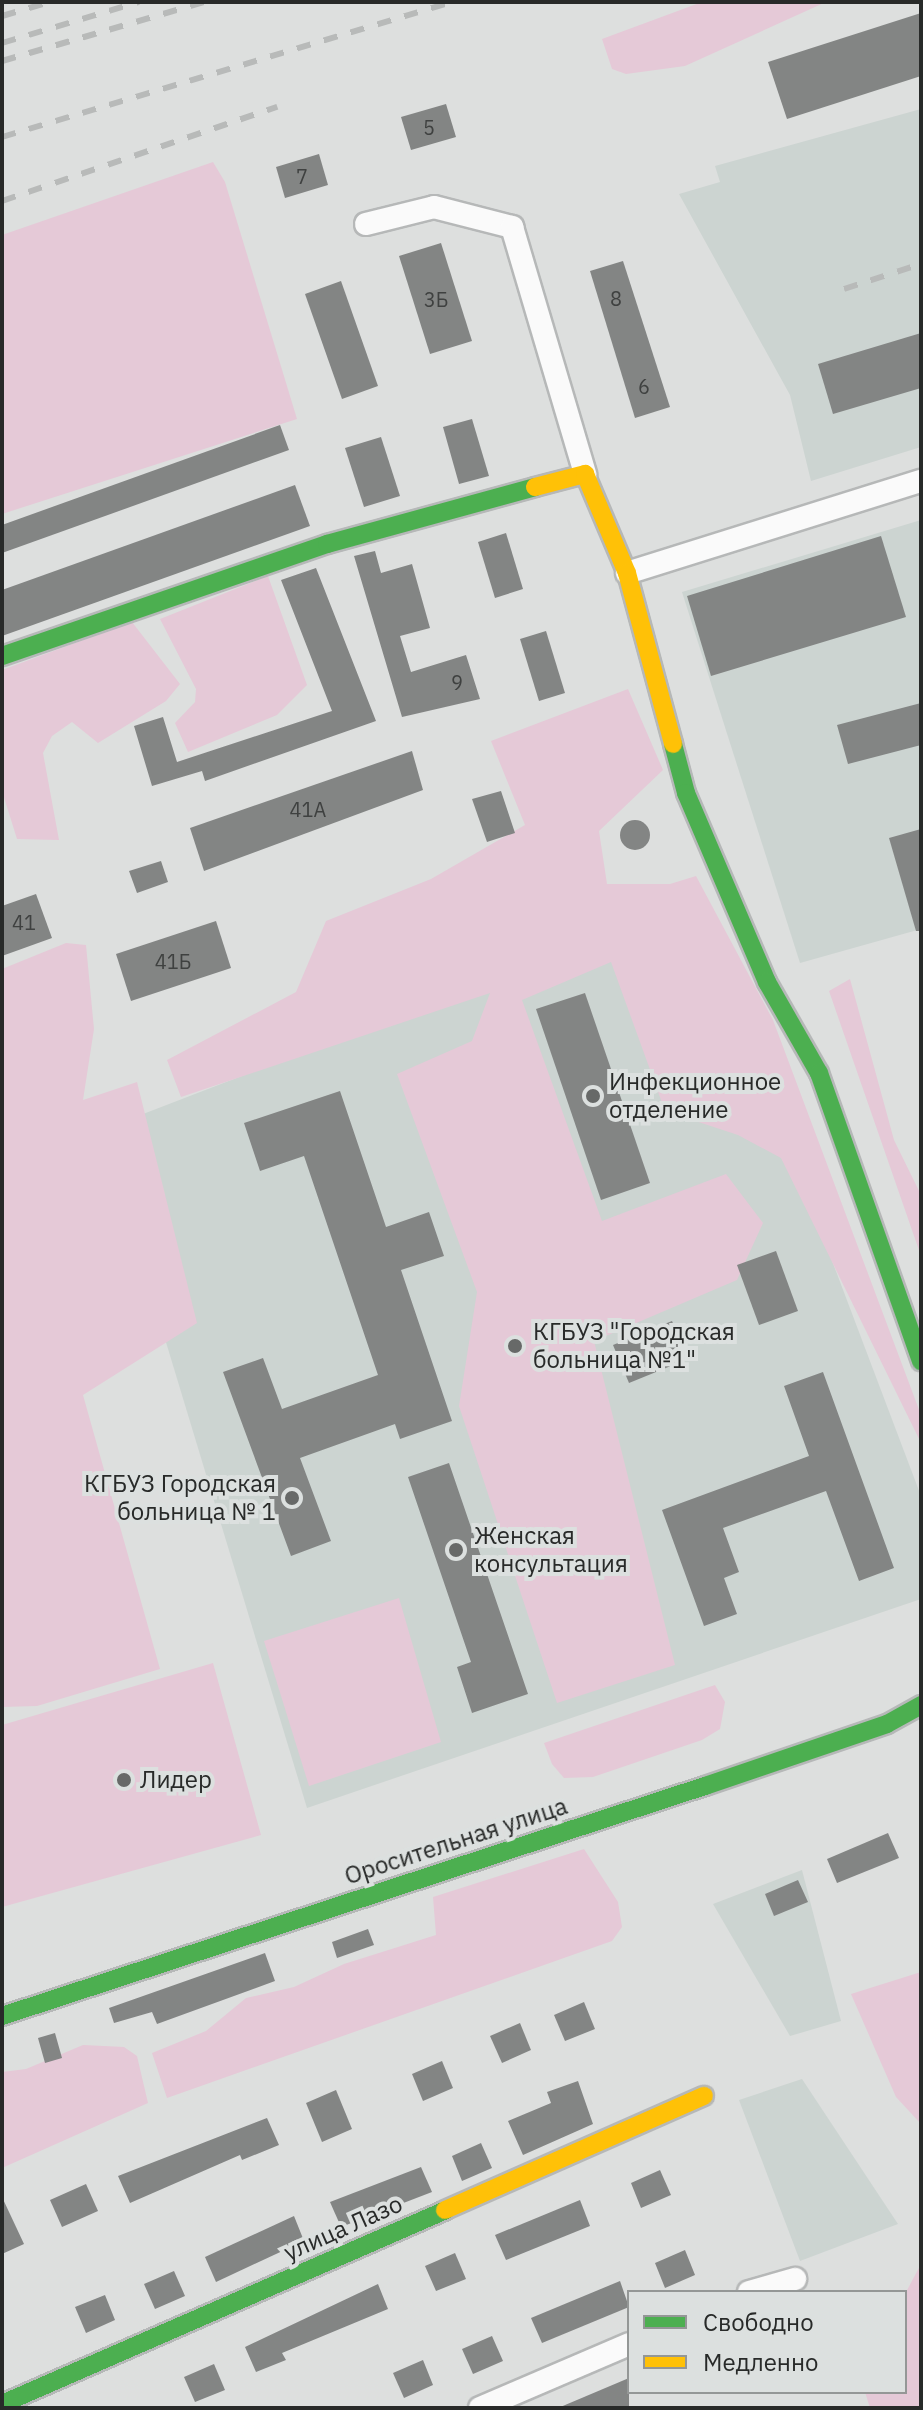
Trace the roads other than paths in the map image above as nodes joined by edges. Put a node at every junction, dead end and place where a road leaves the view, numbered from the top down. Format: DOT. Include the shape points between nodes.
graph roads {
  1 [pos="366,224"];
  2 [pos="585,474"];
  3 [pos="921,481"];
  4 [pos="627,573"];
  5 [pos="2,656"];
  6 [pos="921,1361"];
  7 [pos="921,1705"];
  8 [pos="2,2016"];
  9 [pos="704,2096"];
  10 [pos="795,2279"];
  11 [pos="756,2290"];
  12 [pos="627,2345"];
  13 [pos="2,2404"];
  14 [pos="480,2408"];
  1 -- 2 [label="street" via="434,207 512,227"];
  2 -- 4 [label="street"];
  2 -- 5 [label="street" via="327,544"];
  3 -- 4 [label="street"];
  4 -- 6 [label="street" via="686,793 767,982 819,1073"];
  7 -- 8 [label="street, Оросительная улица" via="887,1724 705,1786"];
  9 -- 13 [label="street, улица Лазо"];
  10 -- 11 [label="street"];
  12 -- 14 [label="street"];
}
